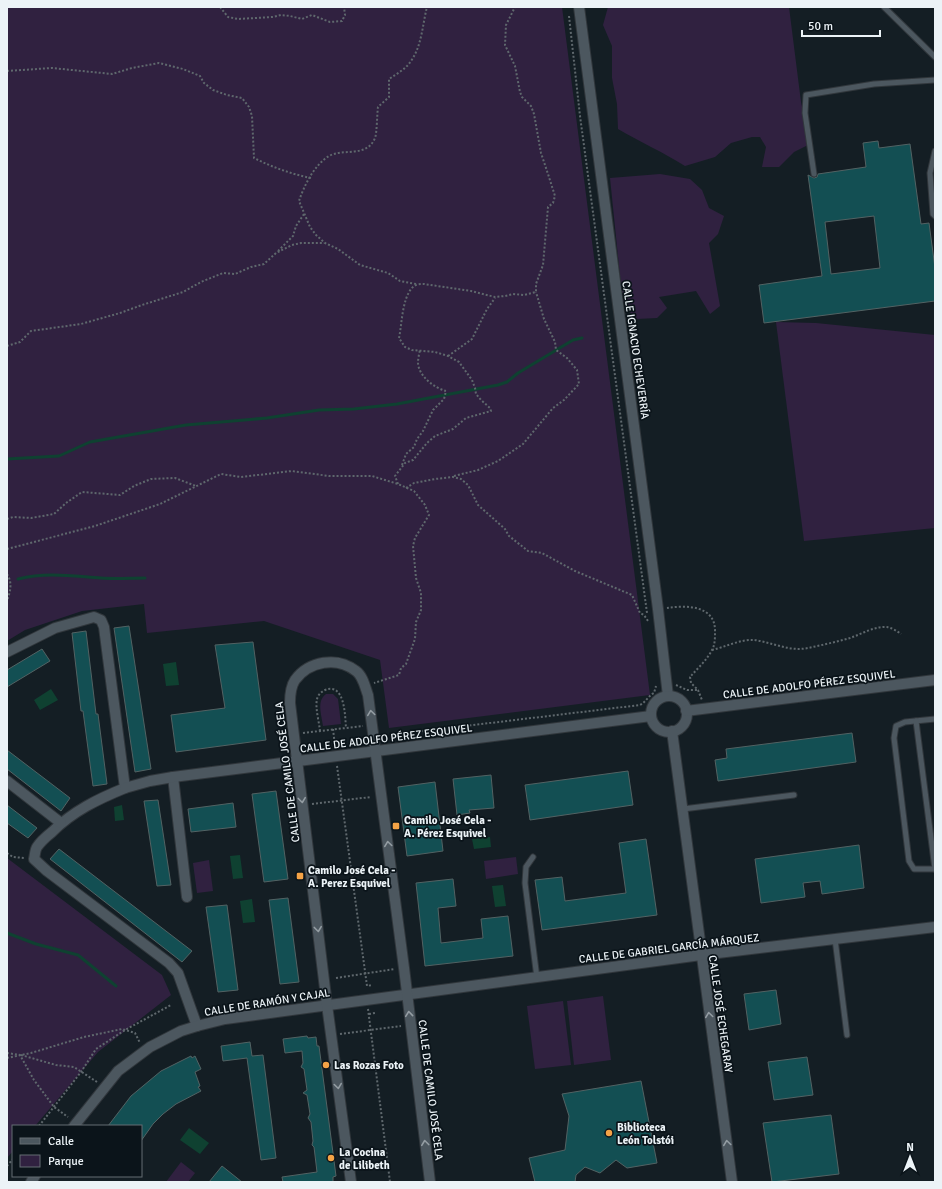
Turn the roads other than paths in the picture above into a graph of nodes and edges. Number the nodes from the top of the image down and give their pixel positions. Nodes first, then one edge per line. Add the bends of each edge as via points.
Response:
1 (579, 7) edge
2 (884, 7) edge
3 (935, 58) edge
4 (935, 80) edge
5 (935, 151) edge
6 (814, 174) dead end
7 (935, 216) edge
8 (7, 652) edge
9 (935, 680) edge
10 (668, 696) junction
11 (686, 711) junction
12 (651, 716) junction
13 (935, 719) edge
14 (916, 721) junction
15 (672, 731) junction
16 (376, 751) junction
17 (297, 761) junction
18 (173, 776) junction
19 (7, 781) edge
20 (125, 788) junction
21 (794, 795) dead end
22 (683, 809) junction
23 (61, 823) junction
24 (532, 857) dead end
25 (935, 869) edge
26 (187, 897) dead end
27 (935, 926) edge
28 (835, 939) junction
29 (701, 955) junction
30 (537, 978) junction
31 (407, 995) junction
32 (327, 1005) junction
33 (197, 1026) junction
34 (847, 1035) dead end
35 (75, 1124) edge
36 (351, 1182) edge
37 (430, 1182) edge
38 (732, 1182) edge

1 - 10 street, CALLE IGNACIO ECHEVERRÍA
2 - 3 lane
4 - 6 lane via 874,84 806,95 805,113
5 - 7 lane via 930,173
8 - 20 street via 55,628 94,617 100,620 104,627
9 - 11 street, CALLE DE ADOLFO PÉREZ ESQUIVEL
10 - 11 street via 679,699
10 - 12 street via 655,702
11 - 15 street via 684,724
12 - 15 street via 660,729
12 - 16 street, CALLE DE ADOLFO PÉREZ ESQUIVEL
13 - 14 lane
14 - 25 lane
14 - 25 lane via 896,726 894,738 909,861 914,869
15 - 22 street, CALLE JOSÉ ECHEGARAY
16 - 17 street, CALLE DE ADOLFO PÉREZ ESQUIVEL
16 -> 17 street, CALLE DE CAMILO JOSÉ CELA via 368,695 363,680 357,671 346,666 332,662 318,663 307,668 294,681 291,692
31 -> 16 street, CALLE DE CAMILO JOSÉ CELA
17 - 18 street, CALLE DE ADOLFO PÉREZ ESQUIVEL
17 -> 32 street, CALLE DE CAMILO JOSÉ CELA
18 - 20 street, CALLE DE ADOLFO PÉREZ ESQUIVEL
18 - 26 street
19 - 23 street
20 - 23 street, CALLE DE ADOLFO PÉREZ ESQUIVEL via 80,809
21 - 22 lane
22 - 29 street, CALLE JOSÉ ECHEGARAY
23 - 33 street, CALLE DE ADOLFO PÉREZ ESQUIVEL via 36,848 34,859 169,963 178,973
24 - 30 lane via 526,867 525,883
27 - 28 street, CALLE DE GABRIEL GARCÍA MÁRQUEZ
28 - 29 street, CALLE DE GABRIEL GARCÍA MÁRQUEZ
28 - 34 lane
29 - 30 street, CALLE DE GABRIEL GARCÍA MÁRQUEZ
38 -> 29 street, CALLE JOSÉ ECHEGARAY
30 - 31 street, CALLE DE GABRIEL GARCÍA MÁRQUEZ
31 - 32 street, CALLE DE RAMÓN Y CAJAL
37 -> 31 street, CALLE DE CAMILO JOSÉ CELA
32 - 33 street, CALLE DE RAMÓN Y CAJAL via 226,1019
32 -> 36 street, CALLE DE CAMILO JOSÉ CELA
33 - 35 street, CALLE DE RAMÓN Y CAJAL via 150,1047 118,1071

